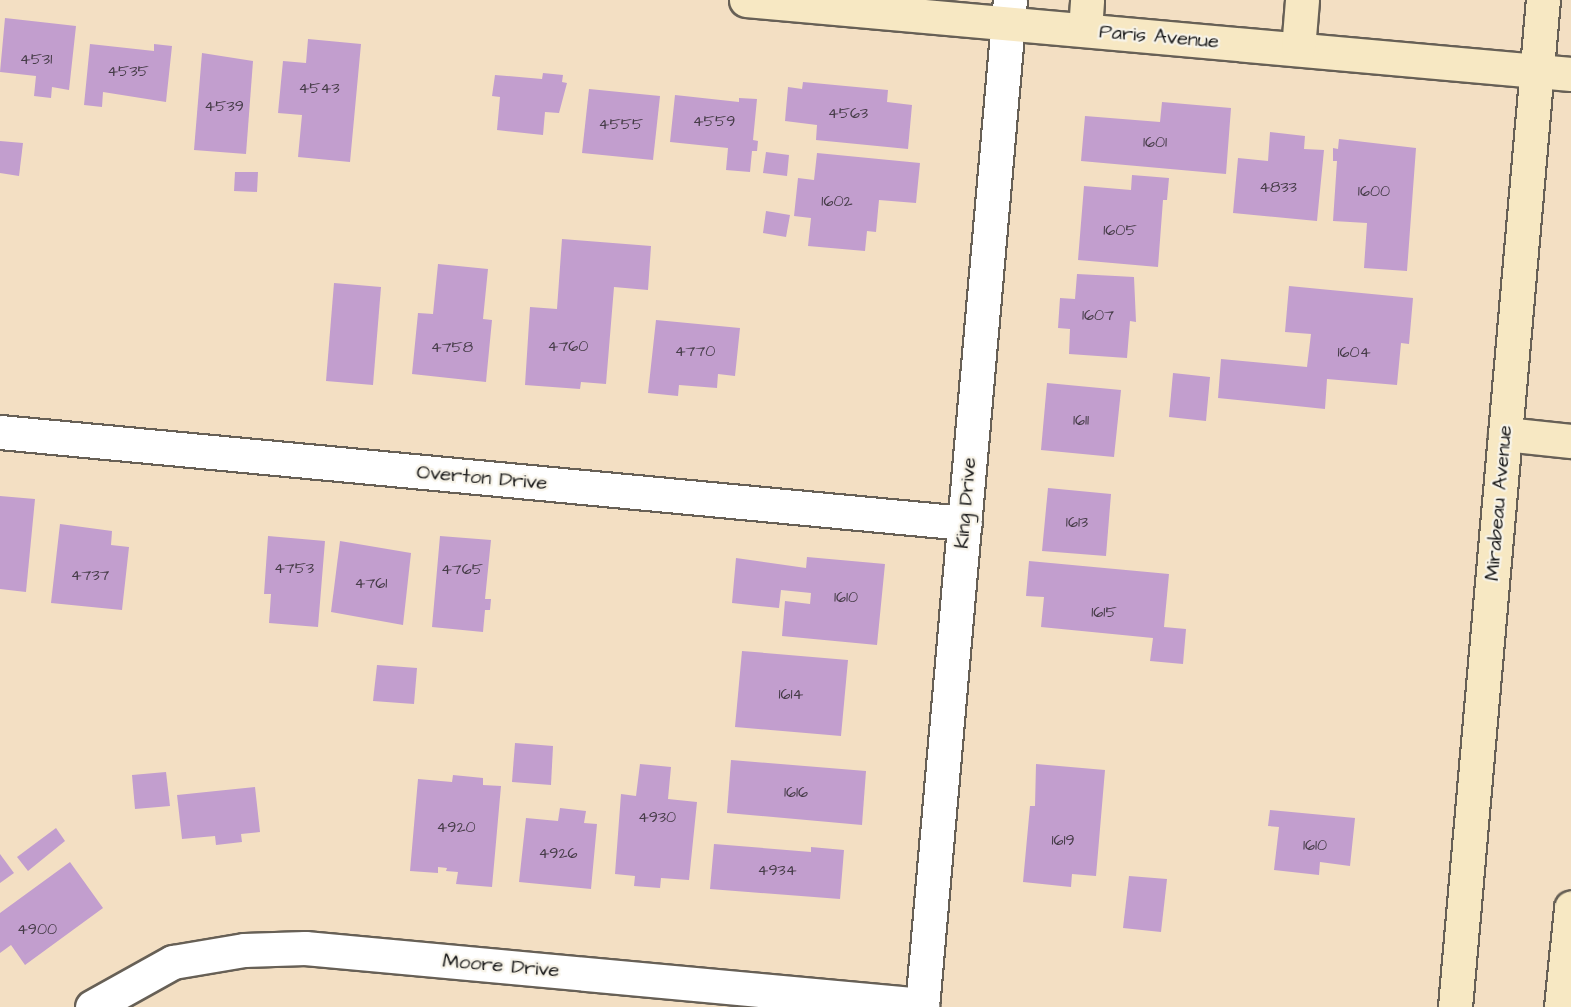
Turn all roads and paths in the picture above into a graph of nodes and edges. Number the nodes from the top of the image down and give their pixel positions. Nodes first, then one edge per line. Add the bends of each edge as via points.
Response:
1 (746, 0) edge
2 (1302, 0) edge
3 (1543, 0) edge
4 (1009, 12) edge
5 (1086, 15) edge
6 (1298, 49) junction
7 (1536, 71) junction
8 (1571, 74) edge
9 (0, 432) edge
10 (1505, 434) junction
11 (1571, 441) edge
12 (964, 523) junction
13 (1571, 908) edge
14 (922, 1006) edge
15 (92, 1007) edge
16 (1455, 1007) edge
17 (1561, 1007) edge

1 - 4 street, Paris Avenue
2 - 6 street
3 - 7 street, Mirabeau Avenue
4 - 5 street, Paris Avenue
4 - 12 street, King Drive
5 - 6 street, Paris Avenue
6 - 7 street, Paris Avenue
7 - 8 street, Paris Avenue
7 - 10 street, Mirabeau Avenue
9 - 12 street, Overton Drive
10 - 11 street
10 - 16 street, Mirabeau Avenue
12 - 14 street, King Drive
13 - 17 street
14 - 15 street, Moore Drive via 305,948 244,950 173,962

